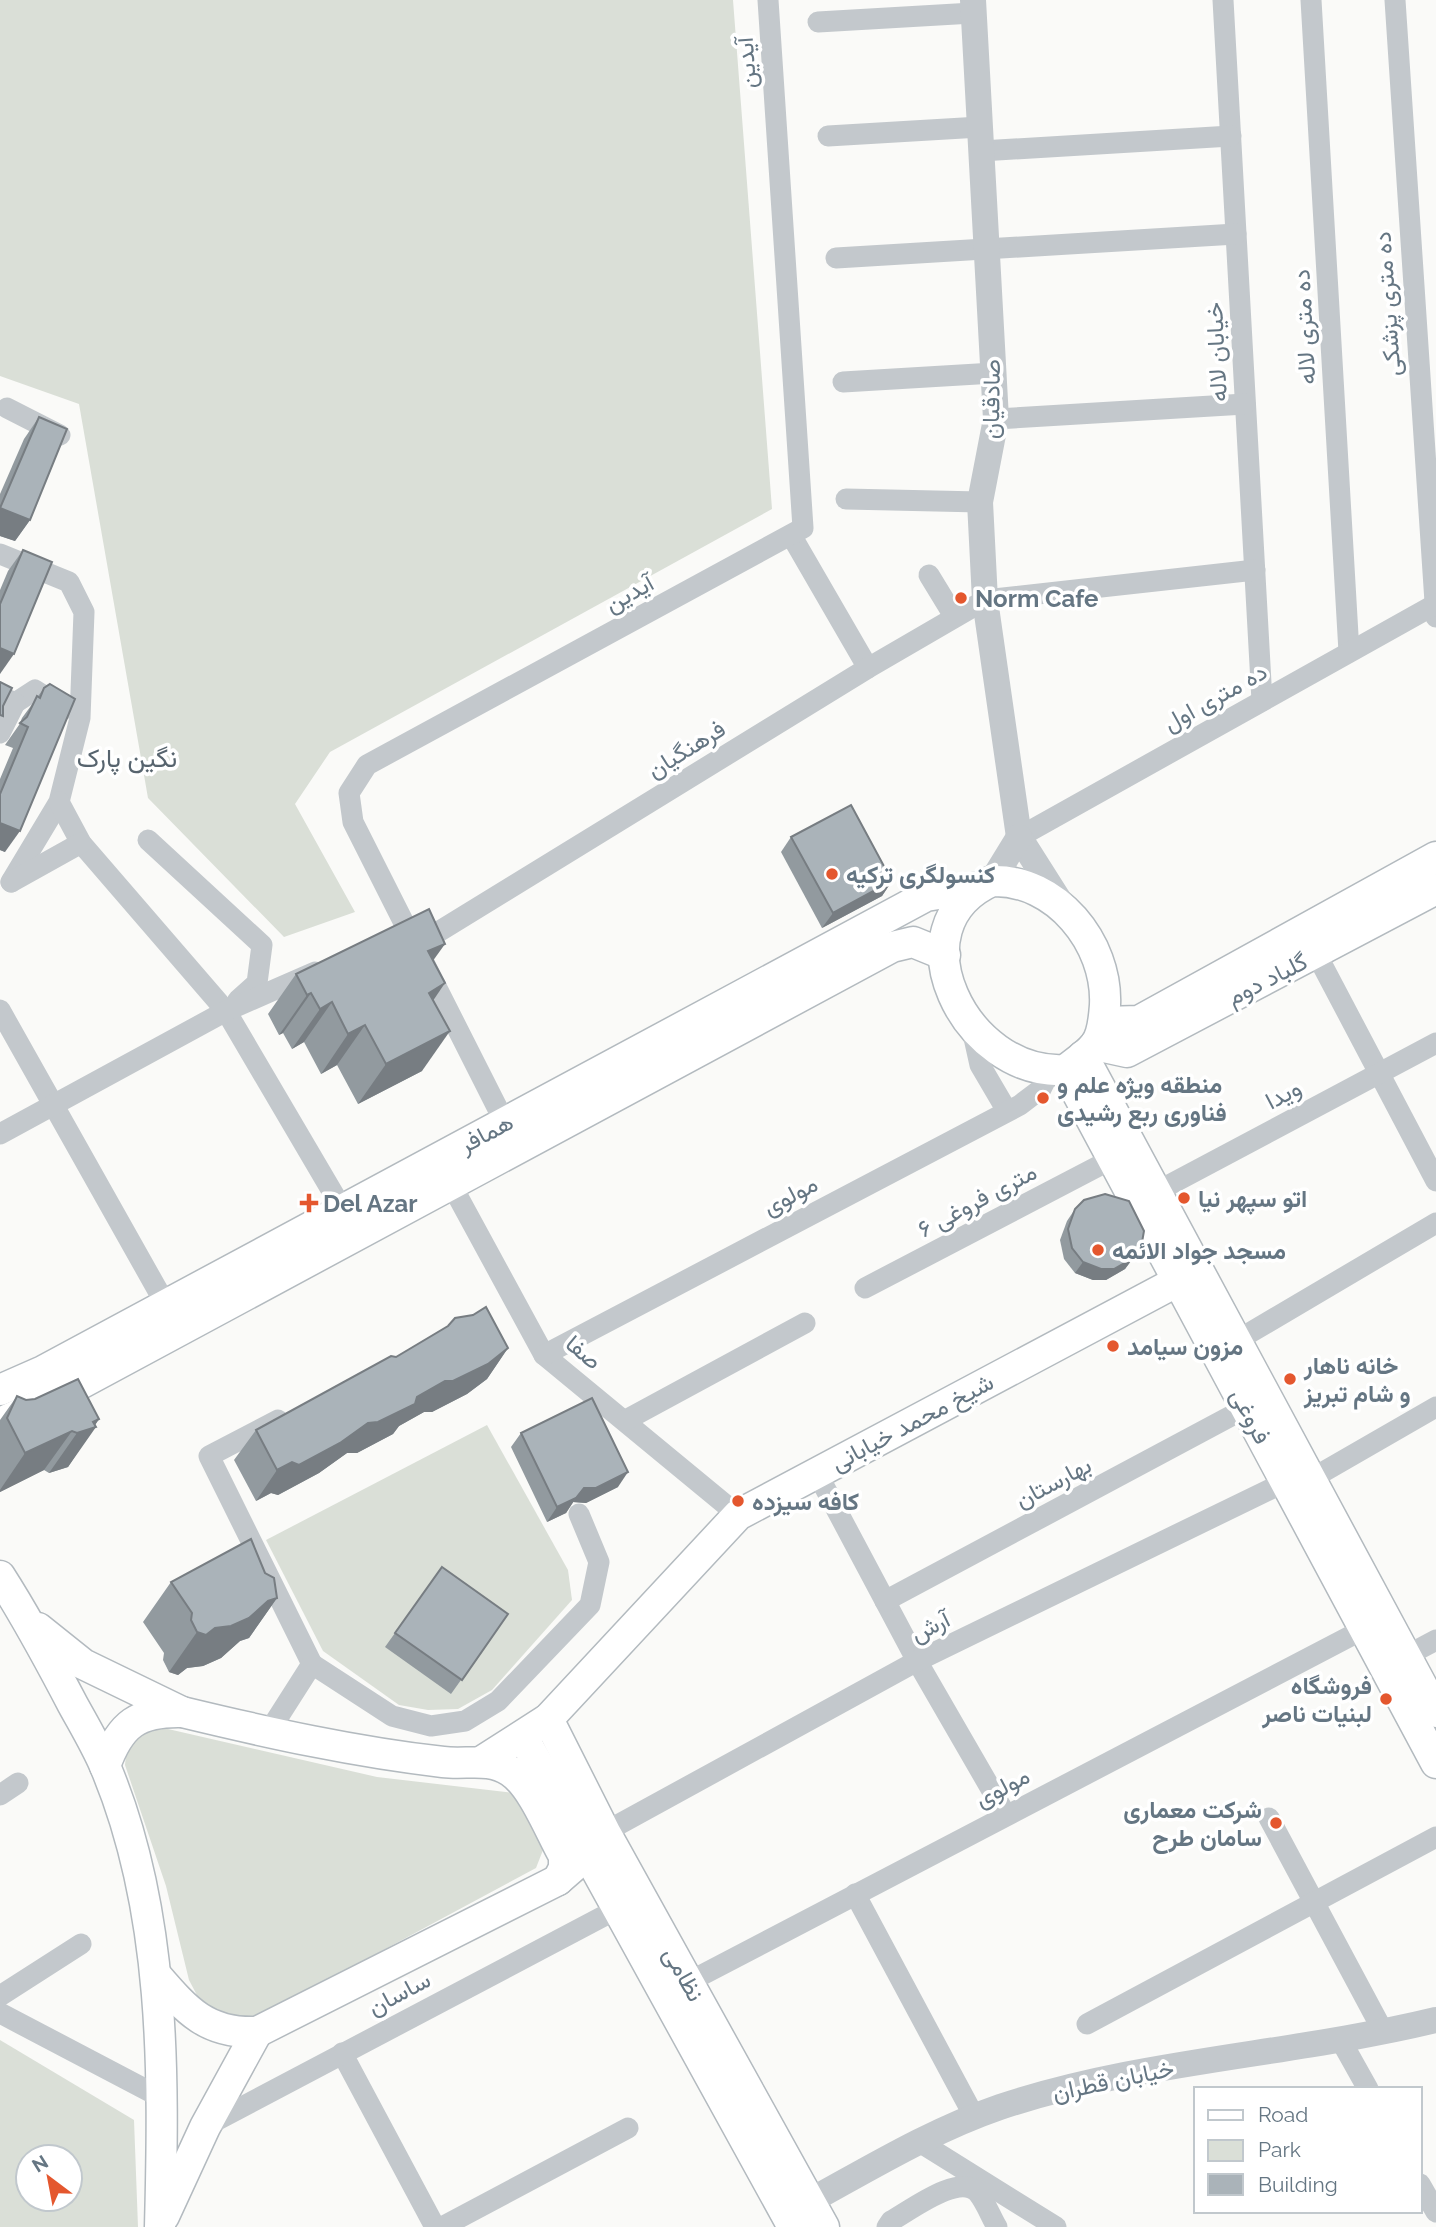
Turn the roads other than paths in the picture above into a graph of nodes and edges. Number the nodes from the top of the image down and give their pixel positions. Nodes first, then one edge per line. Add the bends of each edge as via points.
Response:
1 (768, 0) edge
2 (1223, 0) edge
3 (1311, 0) edge
4 (1395, 0) edge
5 (973, 7) edge
6 (818, 22) dead end
7 (828, 136) dead end
8 (1231, 136) junction
9 (981, 139) junction
10 (1236, 234) junction
11 (987, 249) junction
12 (836, 258) dead end
13 (994, 373) junction
14 (843, 382) dead end
15 (1245, 404) junction
16 (2, 415) edge
17 (996, 419) junction
18 (60, 435) edge
19 (846, 499) dead end
20 (980, 502) junction
21 (791, 535) junction
22 (0, 554) edge
23 (1255, 570) junction
24 (929, 575) dead end
25 (985, 600) junction
26 (1435, 609) edge
27 (954, 616) junction
28 (1349, 652) junction
29 (868, 668) junction
30 (8, 700) edge
31 (1262, 701) junction
32 (80, 718) junction
33 (0, 733) edge
34 (59, 802) junction
35 (1019, 837) junction
36 (148, 840) dead end
37 (81, 843) junction
38 (1434, 872) edge
39 (5, 885) edge
40 (983, 885) junction
41 (1064, 908) junction
42 (412, 938) junction
43 (1309, 941) junction
44 (384, 942) edge
45 (945, 955) junction
46 (336, 963) edge
47 (766, 999) junction
48 (0, 1010) edge
49 (226, 1011) junction
50 (972, 1029) junction
51 (1436, 1043) edge
52 (1080, 1053) junction
53 (1379, 1073) junction
54 (53, 1105) junction
55 (1007, 1111) junction
56 (505, 1123) junction
57 (0, 1134) edge
58 (1112, 1159) junction
59 (1436, 1181) edge
60 (451, 1184) junction
61 (1156, 1192) junction
62 (343, 1210) junction
63 (1436, 1223) edge
64 (1178, 1281) junction
65 (865, 1288) dead end
66 (173, 1317) junction
67 (805, 1323) dead end
68 (1236, 1341) junction
69 (544, 1355) junction
70 (0, 1390) edge
71 (1436, 1407) edge
72 (1246, 1408) junction
73 (292, 1413) edge
74 (626, 1420) junction
75 (0, 1423) edge
76 (817, 1472) junction
77 (1298, 1480) junction
78 (579, 1514) edge
79 (738, 1515) junction
80 (0, 1576) edge
81 (885, 1601) junction
82 (29, 1620) junction
83 (1364, 1629) junction
84 (1436, 1640) edge
85 (1406, 1656) junction
86 (917, 1661) junction
87 (313, 1664) junction
88 (182, 1712) junction
89 (1436, 1712) edge
90 (548, 1719) junction
91 (268, 1732) junction
92 (523, 1737) junction
93 (484, 1760) junction
94 (1436, 1762) edge
95 (105, 1766) junction
96 (1006, 1815) junction
97 (1269, 1818) dead end
98 (1436, 1838) edge
99 (596, 1844) junction
100 (558, 1880) junction
101 (855, 1894) junction
102 (1314, 1903) junction
103 (619, 1908) junction
104 (81, 1944) dead end
105 (156, 1975) junction
106 (677, 1988) junction
107 (0, 1996) edge
108 (0, 2013) edge
109 (1436, 2020) edge
110 (1087, 2024) dead end
111 (257, 2032) junction
112 (1384, 2033) junction
113 (1340, 2039) junction
114 (342, 2053) junction
115 (1366, 2087) edge
116 (160, 2097) junction
117 (975, 2118) junction
118 (205, 2127) junction
119 (628, 2128) dead end
120 (918, 2141) junction
121 (1422, 2188) edge
122 (1436, 2212) edge
123 (803, 2217) edge
124 (160, 2226) edge
125 (435, 2227) edge
126 (442, 2227) edge
127 (887, 2227) edge
128 (997, 2227) edge
129 (1056, 2227) edge

1 - 21 street, آیدین via 803,528
2 - 8 street, خیابان لاله
3 - 28 street, ده متری لاله
4 - 26 street, ده متری پزشکی
5 - 6 street
5 - 9 street, صادقیان
7 - 9 street
8 - 9 street
8 - 10 street, خیابان لاله
9 - 11 street, صادقیان
10 - 11 street
10 - 15 street, خیابان لاله
11 - 12 street
11 - 13 street, صادقیان
13 - 14 street
13 - 17 street, صادقیان
15 - 17 street
15 - 23 street, خیابان لاله
16 - 18 street
17 - 20 street, صادقیان
19 - 20 street
20 - 25 street, صادقیان
21 - 29 street
21 - 42 street, آیدین via 367,765 349,793 354,822
22 - 32 street via 69,582 84,612
23 - 25 street
23 - 31 street, خیابان لاله
24 - 27 street
25 - 27 street, فرهنگیان
25 - 35 street, صادقیان
26 - 28 street, ده متری اول
27 - 29 street, فرهنگیان
28 - 31 street, ده متری اول
29 - 42 street, فرهنگیان
30 - 32 street via 35,690
30 - 33 street
31 - 35 street, ده متری اول
32 - 34 street
34 - 37 street
34 - 39 street
35 - 40 street
35 - 41 street
36 - 49 street via 262,945 257,983
37 - 39 street
37 - 49 street
38 - 43 main road, گلباد دوم
40 - 41 main road via 1025,885
40 - 45 main road via 956,906 946,930
40 - 47 main road, همافر via 926,896
41 - 52 main road via 1097,957 1103,976
42 - 44 street, فرهنگیان
42 - 56 street, آیدین
43 - 52 main road, گلباد دوم via 1127,1052
43 - 53 street
45 - 47 main road, همافر via 913,942 892,947
45 - 50 main road via 953,995
46 - 49 street
47 - 56 main road, همافر
47 - 60 main road, همافر
48 - 54 street
49 - 54 street
49 - 62 street
50 - 52 main road via 1003,1056 1025,1067
50 - 55 street via 980,1065
51 - 53 street, ویدا
52 - 55 street, مولوی via 1033,1098
52 - 58 main road, فروغى
52 - 61 main road, فروغى
53 - 59 street
53 - 61 street, ویدا
54 - 57 street
54 - 66 street
55 - 69 street, مولوی
56 - 62 main road, همافر
58 - 64 main road, فروغى
58 - 65 street, ۶ متری فروغی
60 - 66 main road, همافر
60 - 69 street, صفا
61 - 68 main road, فروغى
62 - 66 main road, همافر
63 - 68 street
64 - 72 main road, فروغى
64 - 76 main road, شیخ محمد خیابانی
66 - 70 main road, همافر
66 - 75 main road, همافر
67 - 74 street
68 - 77 main road, فروغى
69 - 74 street, صفا
71 - 77 street, آرش
72 - 77 main road, فروغى
72 - 81 street, بهارستان
73 - 87 street via 209,1456
74 - 79 street, صفا
76 - 79 main road, شیخ محمد خیابانی
76 - 81 street
77 - 83 main road, فروغى
77 - 85 main road, فروغى
77 - 86 street, آرش
78 - 87 street via 599,1562 590,1605 498,1701 465,1721 431,1726 392,1716
79 - 90 main road, شیخ محمد خیابانی
80 - 82 main road
81 - 86 street
82 - 88 main road via 83,1664
82 - 95 main road
83 - 94 main road, فروغى
83 - 96 street, مولوی
84 - 85 street
85 - 89 main road, فروغى
86 - 96 street
86 - 99 street, آرش
87 - 91 street
88 - 91 main road
88 - 95 main road via 156,1712 132,1722 114,1741
90 - 92 main road, شیخ محمد خیابانی
90 - 99 main road, نظامی
91 - 93 main road via 362,1752 458,1764
92 - 93 main road, شیخ محمد خیابانی
92 - 99 main road, نظامی
93 - 100 main road via 510,1770 524,1784 564,1856
95 - 105 main road via 129,1834
96 - 101 street, مولوی
97 - 102 street
98 - 102 street
99 - 100 main road
99 - 103 main road, نظامی
99 - 106 main road, نظامی
100 - 111 main road
101 - 106 street, مولوی
101 - 117 street
102 - 110 street
102 - 112 street
103 - 106 main road, نظامی
103 - 114 street, ساسان
104 - 107 street
105 - 111 main road via 207,2025 237,2033
105 - 116 main road
106 - 123 main road, نظامی
108 - 116 street
109 - 112 street, خیابان قطران
111 - 118 main road
112 - 113 street, خیابان قطران
113 - 115 street
113 - 117 street, خیابان قطران via 1091,2081
114 - 118 street, ساسان
114 - 125 street
116 - 124 main road
117 - 120 street, خیابان قطران
118 - 124 main road
119 - 126 street
120 - 123 street, خیابان قطران
120 - 129 street
121 - 122 street
127 - 128 street via 952,2187 965,2185 978,2192

